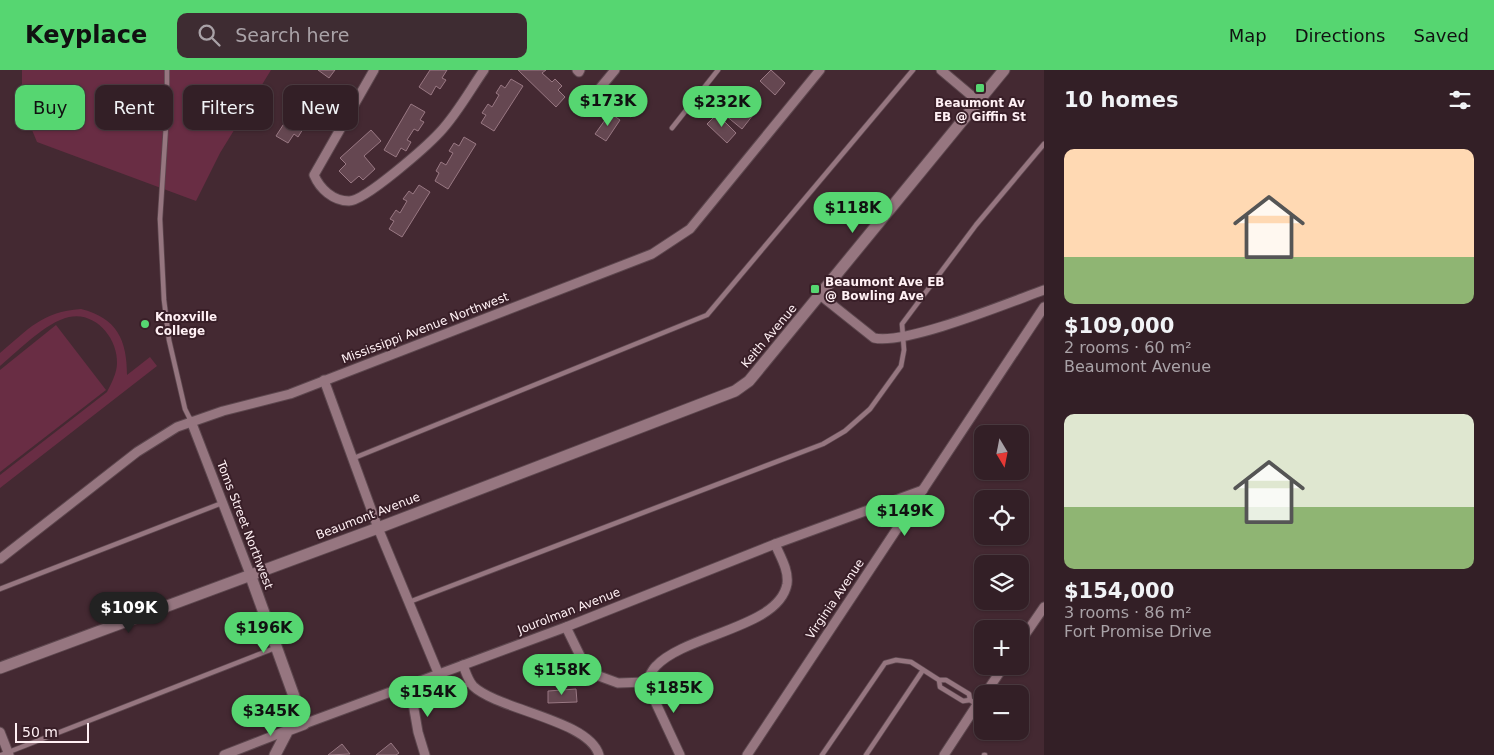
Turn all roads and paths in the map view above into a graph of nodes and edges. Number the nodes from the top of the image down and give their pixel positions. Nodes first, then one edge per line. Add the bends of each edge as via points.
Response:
1 (167, 70) edge
2 (374, 70) edge
3 (484, 70) edge
4 (615, 70) edge
5 (718, 70) edge
6 (820, 70) edge
7 (913, 70) edge
8 (941, 70) edge
9 (1004, 70) edge
10 (979, 102) junction
11 (581, 111) dead end
12 (672, 128) dead end
13 (1044, 144) edge
14 (1044, 290) edge
15 (820, 295) junction
16 (1044, 307) edge
17 (903, 338) junction
18 (324, 380) junction
19 (744, 385) joint
20 (191, 421) junction
21 (354, 458) junction
22 (923, 490) junction
23 (222, 504) junction
24 (378, 528) junction
25 (775, 544) junction
26 (0, 559) edge
27 (250, 574) junction
28 (0, 589) edge
29 (409, 602) junction
30 (1044, 607) edge
31 (566, 628) junction
32 (1029, 629) edge
33 (276, 648) junction
34 (463, 665) junction
35 (0, 668) edge
36 (923, 670) junction
37 (439, 675) junction
38 (939, 680) junction
39 (471, 682) junction
40 (646, 682) junction
41 (410, 686) junction
42 (974, 699) edge
43 (412, 701) junction
44 (974, 701) edge
45 (974, 704) edge
46 (304, 724) junction
47 (288, 730) junction
48 (0, 732) edge
49 (6, 754) edge
50 (224, 755) edge
51 (275, 755) edge
52 (425, 755) edge
53 (598, 755) edge
54 (680, 755) edge
55 (747, 755) edge
56 (822, 755) edge
57 (866, 755) edge
58 (944, 755) edge

1 - 20 lane via 160,219 164,300 169,340 185,410
2 - 3 street via 314,175 325,192 338,199 357,199 375,188 440,132
4 - 11 street
5 - 12 lane
6 - 18 street, Mississippi Avenue Northwest via 690,229 652,254
7 - 21 lane via 708,315
8 - 10 street
9 - 10 street, Keith Avenue
10 - 15 street, Keith Avenue
13 - 17 lane via 976,226 902,324
14 - 17 street
15 - 17 street via 874,338
15 - 19 street, Keith Avenue
16 - 22 street, Virginia Avenue
17 - 29 lane via 901,366 870,409 845,431 823,444
18 - 20 street, Mississippi Avenue Northwest via 258,404
18 - 21 street
19 - 24 street, Beaumont Avenue via 736,391
20 - 23 street, Toms Street Northwest
20 - 26 street, Mississippi Avenue Northwest via 137,452
21 - 24 street
22 - 25 street, Jourolman Avenue
22 - 55 street, Virginia Avenue
23 - 27 street, Toms Street Northwest
23 - 28 lane
24 - 27 street, Beaumont Avenue
24 - 29 street
25 - 31 street, Jourolman Avenue
25 - 40 street via 787,572 787,584 772,608 674,654 656,666
27 - 33 street, Toms Street Northwest
27 - 35 street, Beaumont Avenue
29 - 37 street
30 - 32 street
31 - 34 street, Jourolman Avenue
31 - 40 street via 588,672 618,683
33 - 46 street, Toms Street Northwest
33 - 49 lane
34 - 37 street, Jourolman Avenue
34 - 39 street
36 - 38 lane
36 - 56 lane via 910,662 896,660 885,663
36 - 57 lane
37 - 41 street, Jourolman Avenue
38 - 42 lane via 946,680
38 - 44 lane via 940,687 963,701
39 - 43 lane via 444,698 429,702
39 - 53 street via 490,697 540,715 581,735
40 - 54 street
41 - 43 street
41 - 46 street, Jourolman Avenue
43 - 52 street
45 - 58 street
46 - 47 street, Jourolman Avenue
47 - 50 street, Jourolman Avenue
47 - 51 street
48 - 49 street

